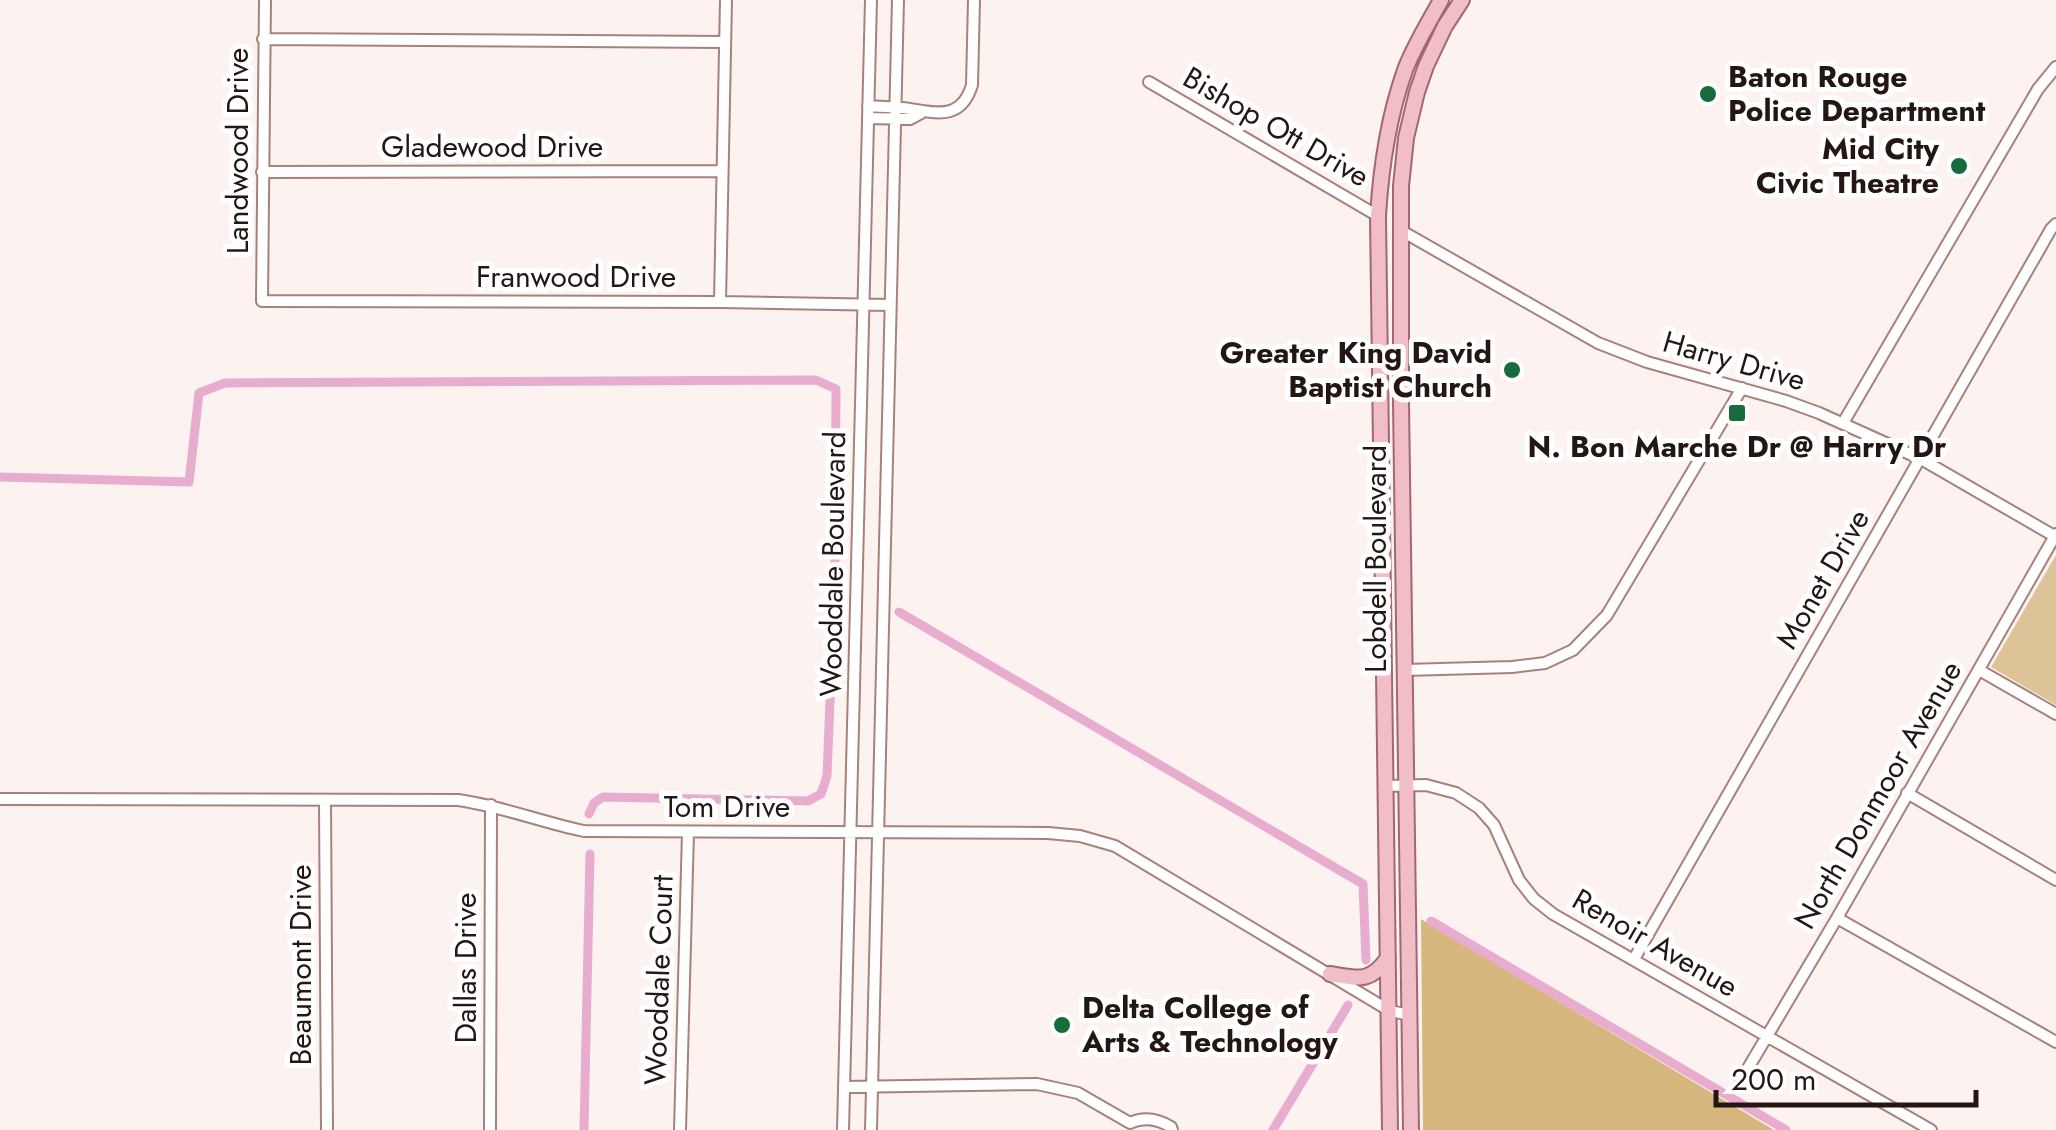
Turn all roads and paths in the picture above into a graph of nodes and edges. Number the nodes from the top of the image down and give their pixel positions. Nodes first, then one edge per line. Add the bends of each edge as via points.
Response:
1 (265, 0) edge
2 (726, 0) edge
3 (871, 0) edge
4 (898, 0) edge
5 (974, 0) edge
6 (1441, 0) edge
7 (1462, 0) edge
8 (263, 40) junction
9 (724, 42) junction
10 (2056, 67) edge
11 (1149, 82) dead end
12 (868, 112) junction
13 (895, 113) junction
14 (722, 171) junction
15 (262, 172) junction
16 (1378, 216) junction
17 (2056, 224) edge
18 (1400, 230) junction
19 (262, 302) joint
20 (720, 302) junction
21 (863, 305) junction
22 (890, 306) junction
23 (1742, 388) junction
24 (1842, 423) junction
25 (1402, 428) junction
26 (1382, 429) junction
27 (1920, 460) junction
28 (2056, 536) edge
29 (858, 556) junction
30 (884, 558) junction
31 (1404, 670) junction
32 (1978, 670) junction
33 (2056, 714) edge
34 (1405, 716) junction
35 (1385, 717) junction
36 (1406, 785) junction
37 (1386, 786) junction
38 (1907, 793) junction
39 (0, 799) edge
40 (325, 800) junction
41 (491, 805) junction
42 (688, 832) junction
43 (852, 833) junction
44 (877, 833) junction
45 (2056, 880) edge
46 (1837, 918) junction
47 (1388, 957) junction
48 (1634, 959) junction
49 (1330, 974) junction
50 (1390, 1012) junction
51 (1410, 1015) junction
52 (1767, 1036) junction
53 (2056, 1042) edge
54 (1741, 1080) dead end
55 (872, 1086) junction
56 (845, 1087) junction
57 (1131, 1126) edge
58 (327, 1130) edge
59 (490, 1130) edge
60 (680, 1130) edge
61 (844, 1130) edge
62 (871, 1130) edge
63 (1172, 1130) edge
64 (1390, 1130) edge
65 (1411, 1130) edge
66 (1931, 1130) edge

1 - 8 street, Landwood Drive
2 - 9 street
3 - 12 street, Wooddale Boulevard
4 - 13 street, Wooddale Boulevard
5 - 13 street via 969,94 955,109 910,118
6 - 16 main road, Lobdell Boulevard via 1407,66 1390,118
7 - 18 main road, Lobdell Boulevard via 1426,66 1412,109
8 - 9 street
8 - 15 street, Landwood Drive
9 - 14 street
10 - 24 street
11 - 16 street, Bishop Ott Drive
12 - 13 street
12 - 21 street, Wooddale Boulevard
13 - 22 street, Wooddale Boulevard
14 - 15 street, Gladewood Drive
14 - 20 street
15 - 19 street, Landwood Drive
16 - 18 main road
16 - 26 main road, Lobdell Boulevard
17 - 27 street, Monet Drive
18 - 23 street, Harry Drive via 1613,350
18 - 25 main road, Lobdell Boulevard
19 - 20 street, Franwood Drive
20 - 21 street, Franwood Drive
21 - 22 street, Franwood Drive
21 - 29 street, Wooddale Boulevard
22 - 30 street, Wooddale Boulevard
23 - 24 street, Harry Drive
23 - 31 street via 1606,615 1572,650 1545,663
24 - 27 street, Harry Drive
25 - 26 main road
25 - 31 main road, Lobdell Boulevard
26 - 35 main road, Lobdell Boulevard
27 - 28 street, Harry Drive
27 - 48 street, Monet Drive
28 - 32 street, North Donmoor Avenue
29 - 30 street
29 - 43 street, Wooddale Boulevard
30 - 44 street, Wooddale Boulevard
31 - 34 main road, Lobdell Boulevard
32 - 33 street
32 - 38 street, North Donmoor Avenue
34 - 35 street
34 - 36 main road, Lobdell Boulevard
35 - 37 main road, Lobdell Boulevard
36 - 37 street, Renoir Avenue
36 - 48 street, Renoir Avenue via 1456,792 1479,808 1534,900
36 - 51 main road, Lobdell Boulevard
37 - 47 main road, Lobdell Boulevard
38 - 45 street
38 - 46 street, North Donmoor Avenue
39 - 40 street, Tom Drive
40 - 41 street, Tom Drive
40 - 58 street, Beaumont Drive
41 - 42 street, Tom Drive via 584,831
41 - 59 street, Dallas Drive
42 - 43 street, Tom Drive
42 - 60 street, Wooddale Court
43 - 44 street, Tom Drive
43 - 56 street, Wooddale Boulevard
44 - 49 street, Tom Drive via 1048,833 1115,846
44 - 55 street, Wooddale Boulevard
46 - 52 street, North Donmoor Avenue
46 - 53 street
47 - 49 main road via 1367,977
47 - 50 main road, Lobdell Boulevard
48 - 52 street, Renoir Avenue
49 - 50 street, Tom Drive
50 - 51 street, Tom Drive
50 - 64 main road, Lobdell Boulevard
51 - 65 main road, Lobdell Boulevard
52 - 54 street, North Donmoor Avenue
52 - 66 street, Renoir Avenue
55 - 56 street
55 - 57 street via 1037,1084 1078,1093
55 - 62 street, Wooddale Boulevard
56 - 61 street, Wooddale Boulevard
57 - 63 street via 1141,1118

